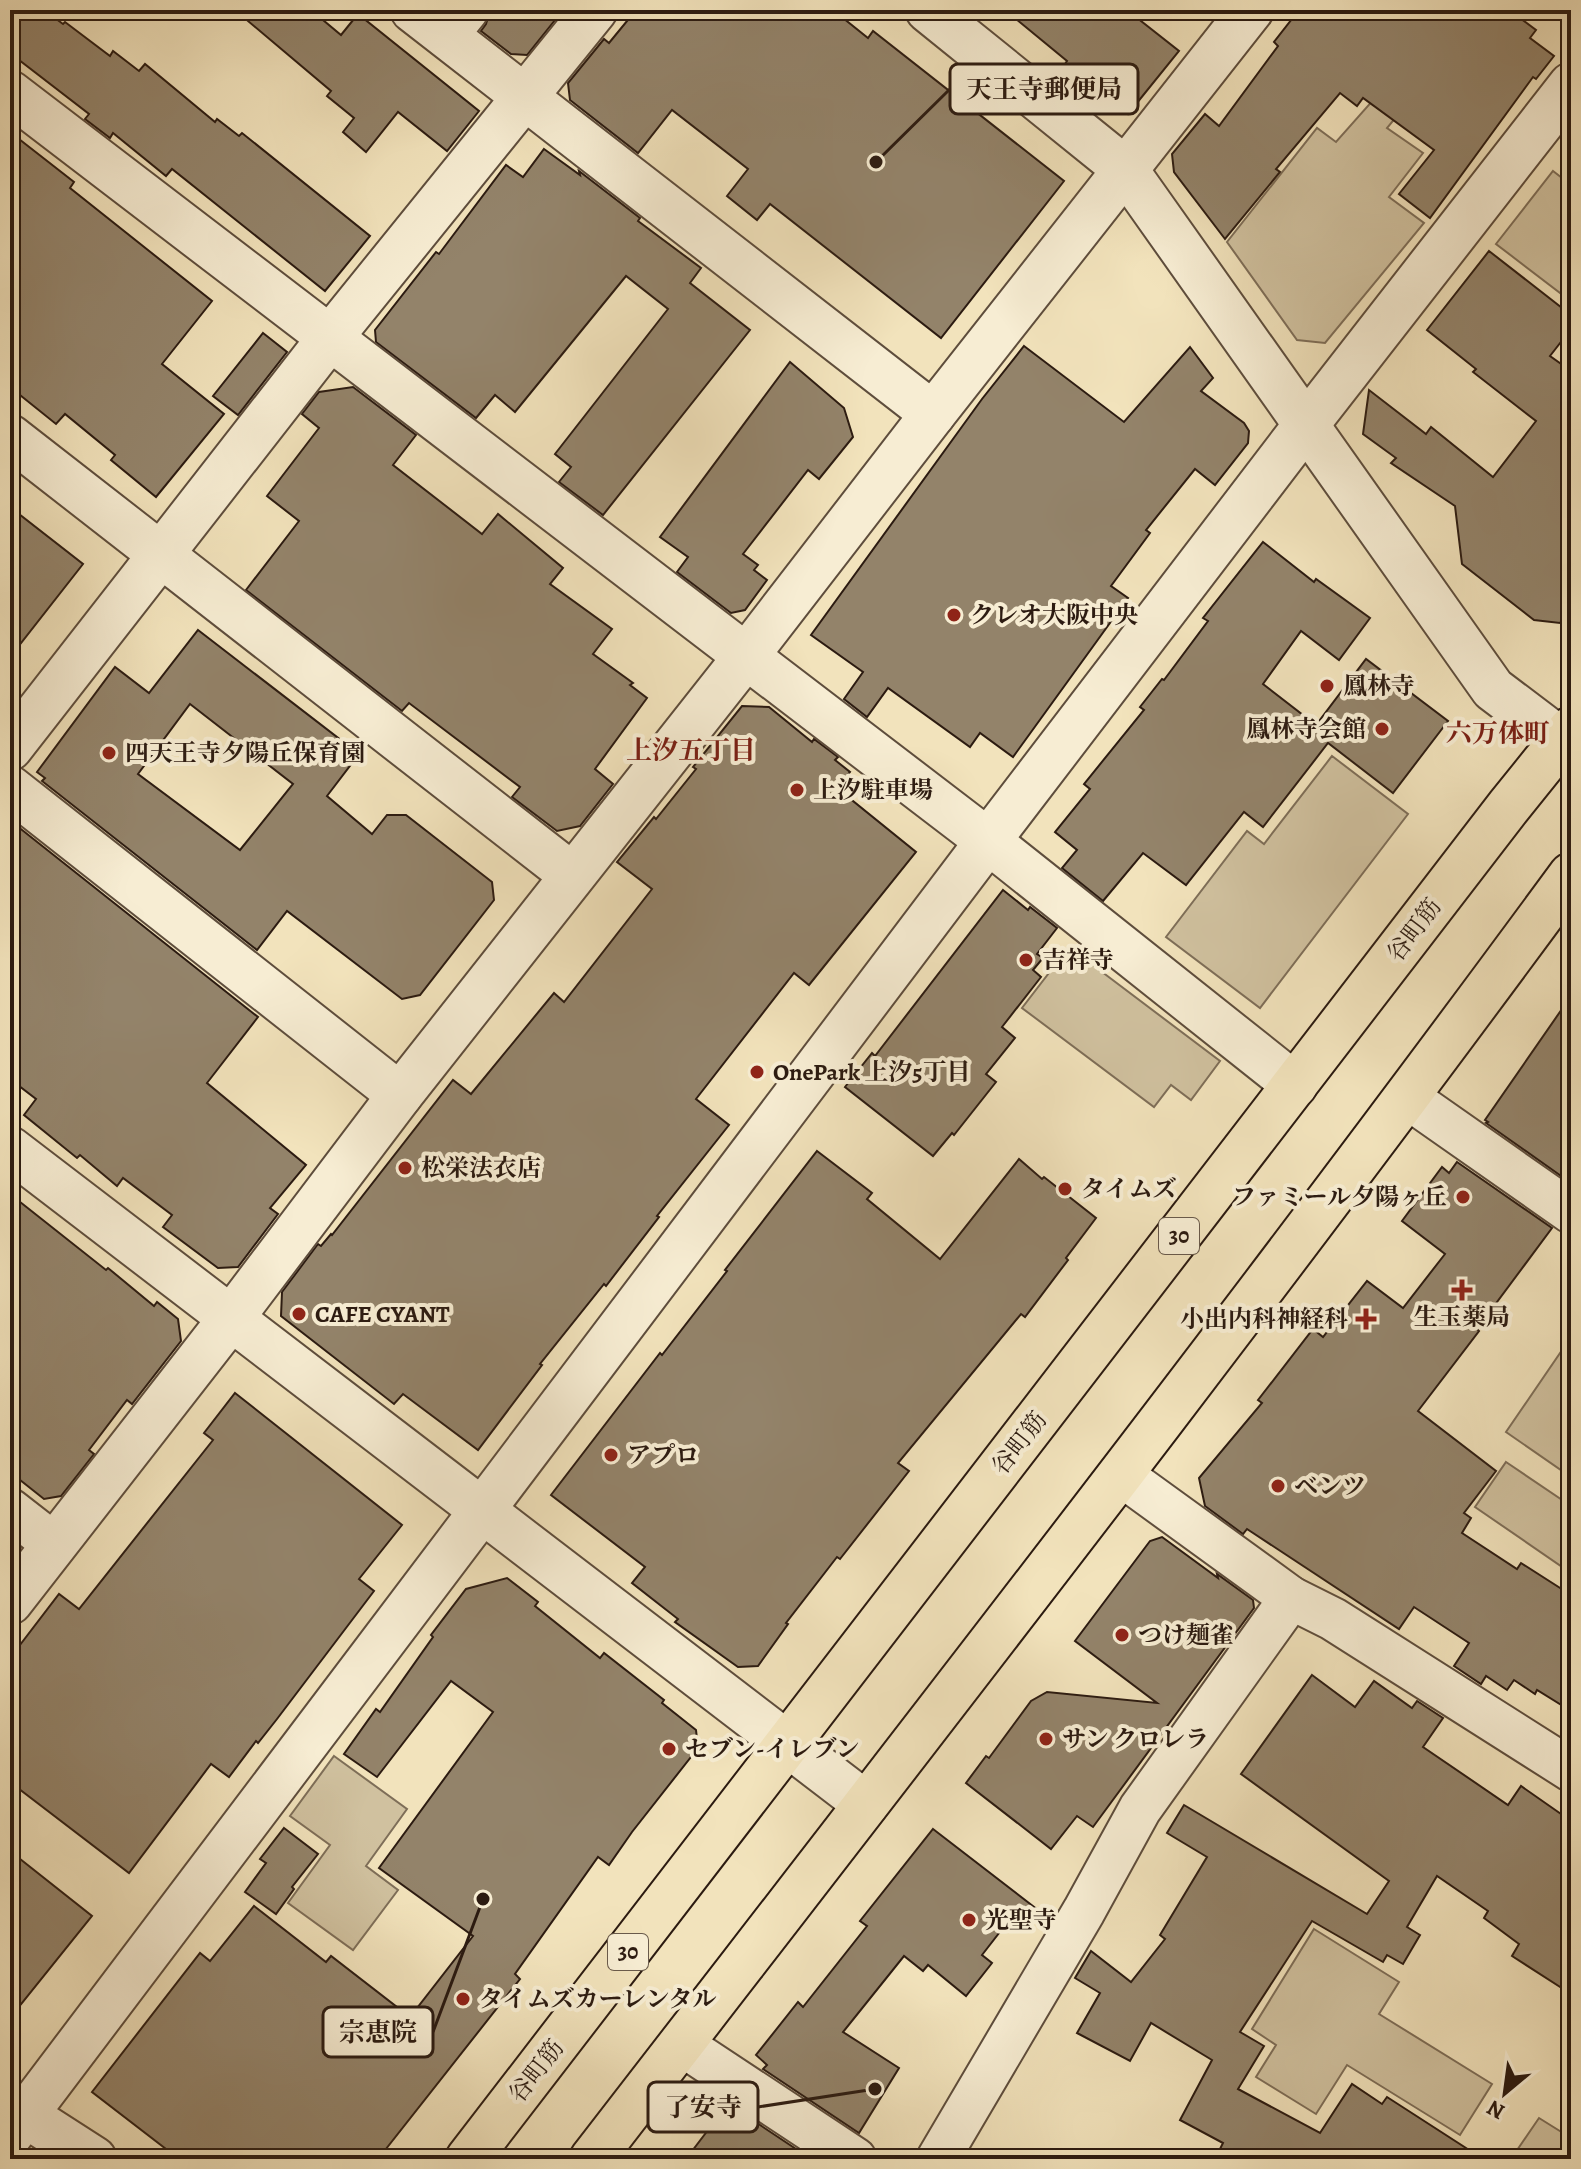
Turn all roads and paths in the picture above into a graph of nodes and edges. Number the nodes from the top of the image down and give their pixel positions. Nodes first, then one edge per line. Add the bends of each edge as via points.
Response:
1 (595, 10) edge
2 (928, 10) edge
3 (1251, 10) edge
4 (442, 19) edge
5 (1571, 85) edge
6 (10, 93) edge
7 (525, 98) junction
8 (1125, 169) junction
9 (329, 339) junction
10 (933, 414) junction
11 (1306, 425) junction
12 (10, 437) edge
13 (162, 554) junction
14 (747, 655) junction
15 (1568, 739) edge
16 (10, 748) edge
17 (10, 788) edge
18 (988, 841) junction
19 (572, 875) junction
20 (1571, 875) edge
21 (1295, 1085) junction
22 (400, 1095) junction
23 (1407, 1097) junction
24 (10, 1149) edge
25 (1571, 1212) edge
26 (232, 1317) junction
27 (1120, 1474) junction
28 (10, 1510) edge
29 (481, 1510) junction
30 (55, 1545) junction
31 (1291, 1598) junction
32 (10, 1602) edge
33 (788, 1744) junction
34 (1571, 1770) edge
35 (866, 1804) junction
36 (681, 2044) junction
37 (15, 2118) edge
38 (94, 2159) edge
39 (468, 2159) edge
40 (592, 2159) edge
41 (855, 2159) edge
42 (938, 2159) edge

1 - 7 street
2 - 8 street
3 - 8 street
4 - 7 street
5 - 11 street
6 - 9 street
7 - 9 street
7 - 10 street
8 - 10 street
8 - 11 street
9 - 13 street
9 - 14 street
10 - 14 street
11 - 15 street via 1493,689
11 - 18 street
12 - 13 street
13 - 16 street
13 - 19 street
14 - 18 street
14 - 19 street
15 - 21 main road, 谷町筋 / 30 via 1499,819
17 - 22 street
18 - 21 street
18 - 29 street
19 - 22 street
20 - 23 main road
21 - 33 main road, 谷町筋 / 30
22 - 26 street
23 - 25 street
23 - 27 main road
24 - 26 street
26 - 29 street
26 - 30 street
27 - 31 street
27 - 35 main road
28 - 30 street
29 - 33 street
29 - 37 street
30 - 32 street
31 - 34 street via 1333,1619
31 - 42 street via 1140,1809
33 - 35 street
33 - 39 main road, 谷町筋 / 30
35 - 36 main road
36 - 40 main road
36 - 41 street
37 - 38 street

